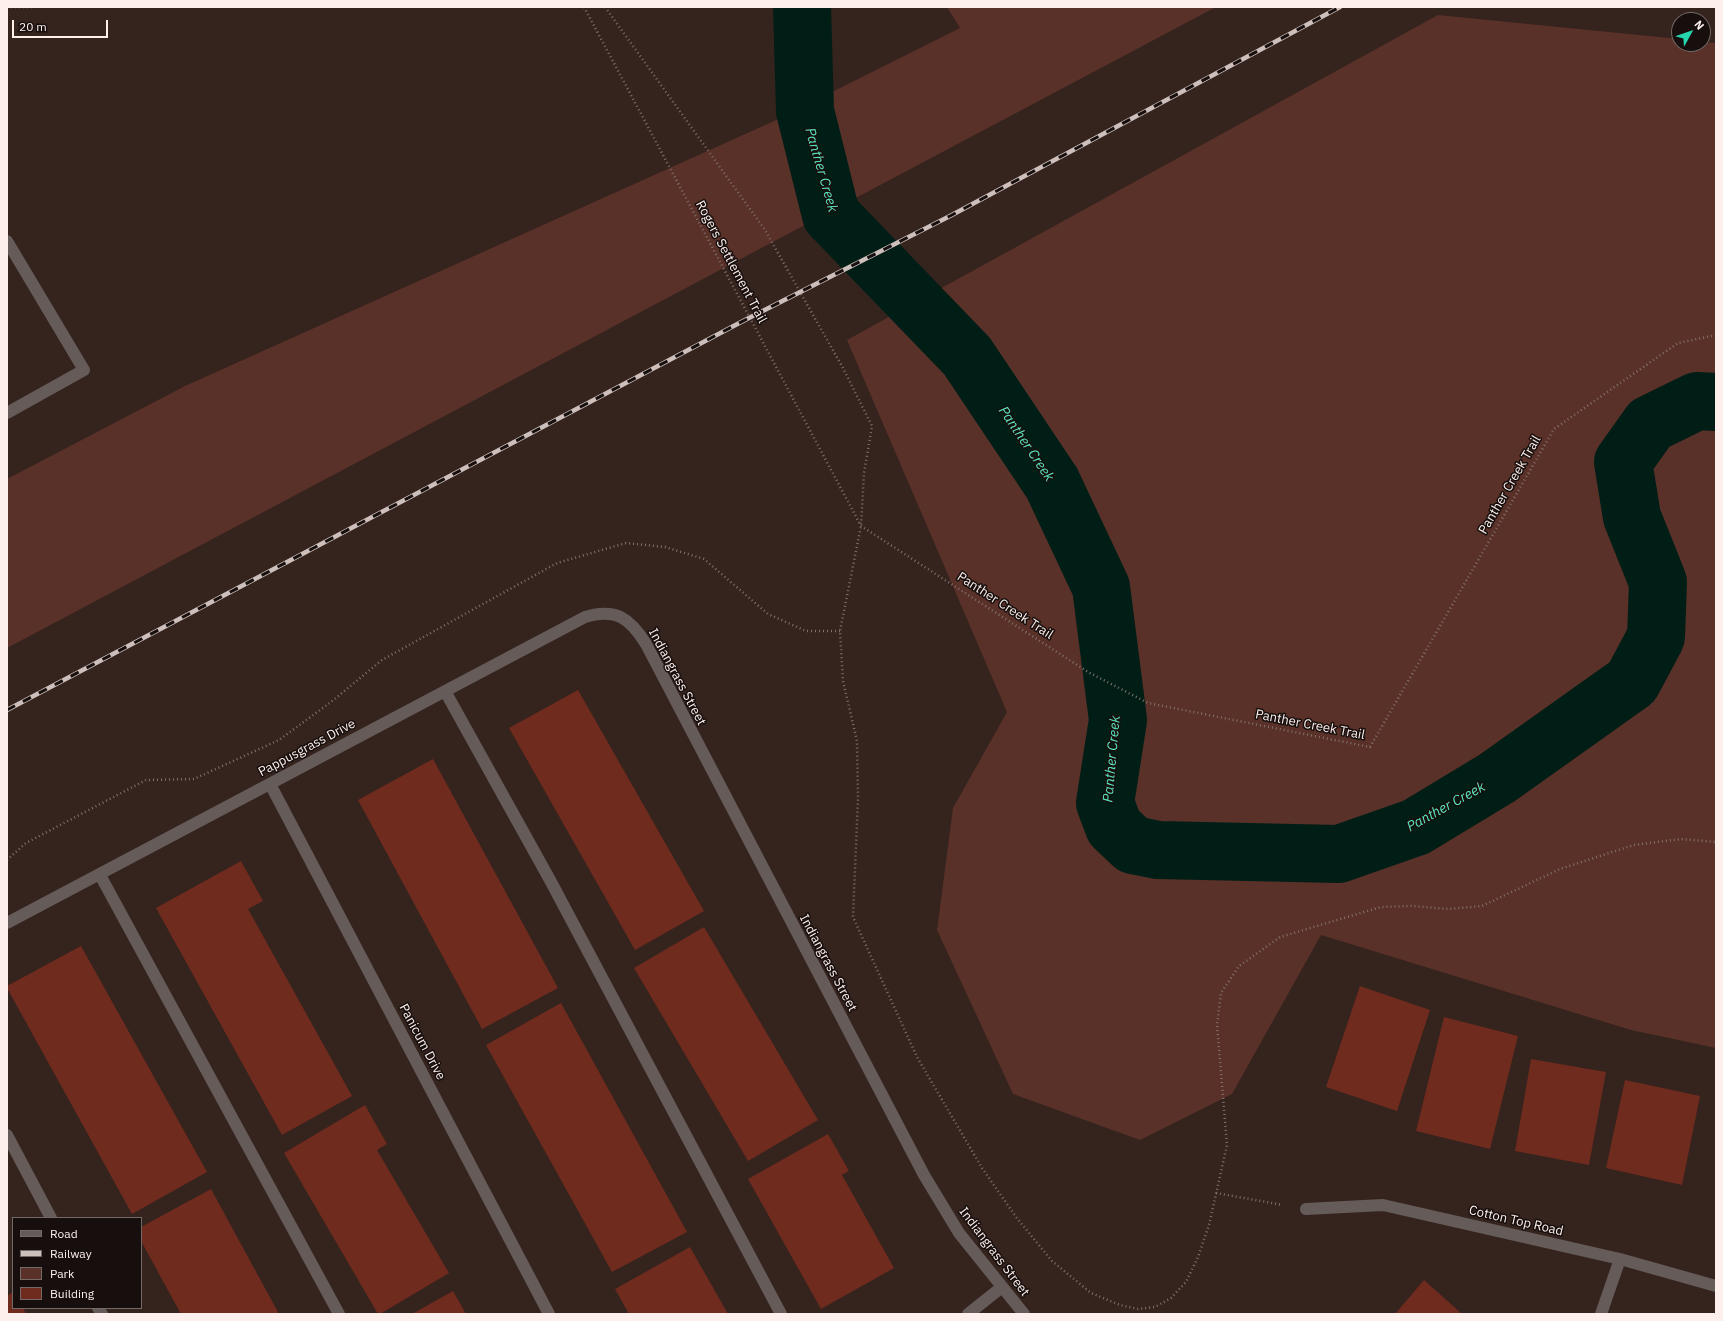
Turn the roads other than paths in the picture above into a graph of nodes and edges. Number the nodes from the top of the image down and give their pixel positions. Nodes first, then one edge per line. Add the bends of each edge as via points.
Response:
1 (7, 241) edge
2 (7, 413) edge
3 (623, 617) joint
4 (445, 691) junction
5 (270, 784) junction
6 (100, 875) junction
7 (7, 923) edge
8 (7, 1135) edge
9 (1306, 1209) road end
10 (50, 1217) edge
11 (1620, 1259) junction
12 (1716, 1286) edge
13 (1002, 1287) junction
14 (339, 1314) edge
15 (549, 1314) edge
16 (781, 1314) edge
17 (968, 1314) edge
18 (1024, 1314) edge
19 (1602, 1314) edge

1 - 2 street via 84,370
3 - 4 street, Pappusgrass Drive via 604,613 585,617
3 - 13 street, Indiangrass Street via 646,644 924,1175 959,1233
4 - 5 street, Pappusgrass Drive
4 - 16 street via 550,880
5 - 6 street, Pappusgrass Drive
5 - 15 street, Panicum Drive
6 - 7 street, Pappusgrass Drive
6 - 14 street
8 - 10 street
9 - 11 street, Cotton Top Road via 1383,1205
11 - 12 street, Cotton Top Road
11 - 19 street
13 - 17 street
13 - 18 street, Indiangrass Street

